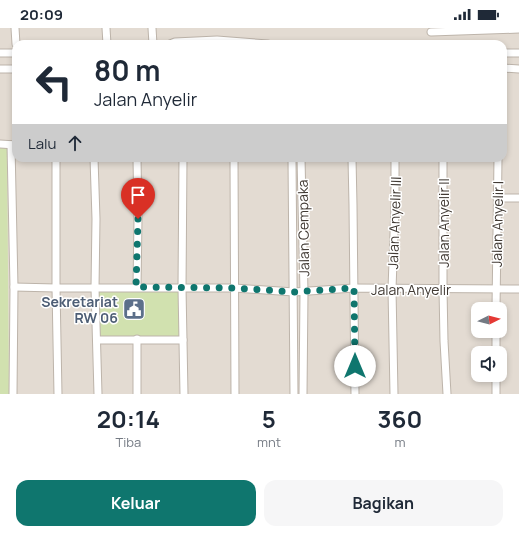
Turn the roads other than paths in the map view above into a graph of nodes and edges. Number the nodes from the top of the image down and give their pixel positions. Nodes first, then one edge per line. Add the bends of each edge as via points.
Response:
1 (15, 28) edge
2 (106, 28) edge
3 (152, 28) edge
4 (519, 28) edge
5 (431, 32) dead end
6 (16, 40) edge
7 (107, 40) edge
8 (153, 40) edge
9 (0, 53) edge
10 (12, 53) edge
11 (507, 53) edge
12 (519, 53) edge
13 (507, 68) edge
14 (0, 69) edge
15 (12, 69) edge
16 (519, 69) edge
17 (0, 144) edge
18 (12, 145) edge
19 (14, 162) edge
20 (56, 162) edge
21 (94, 162) edge
22 (137, 162) edge
23 (184, 162) edge
24 (234, 162) edge
25 (292, 162) edge
26 (301, 162) edge
27 (352, 162) edge
28 (395, 162) edge
29 (443, 162) edge
30 (498, 162) edge
31 (497, 198) junction
32 (519, 198) edge
33 (14, 287) junction
34 (136, 287) junction
35 (56, 288) junction
36 (95, 288) junction
37 (182, 288) junction
38 (234, 288) junction
39 (354, 288) junction
40 (519, 288) edge
41 (392, 289) junction
42 (443, 289) junction
43 (496, 289) junction
44 (294, 292) junction
45 (304, 292) junction
46 (496, 302) edge
47 (137, 339) junction
48 (97, 340) junction
49 (182, 340) junction
50 (496, 382) edge
51 (13, 394) edge
52 (58, 394) edge
53 (98, 394) edge
54 (137, 394) edge
55 (184, 394) edge
56 (235, 394) edge
57 (294, 394) edge
58 (303, 394) edge
59 (355, 394) edge
60 (394, 394) edge
61 (447, 394) edge
62 (496, 394) edge

1 - 6 street
2 - 7 street
3 - 8 street
4 - 5 street
9 - 10 street
11 - 12 street
13 - 16 street
14 - 15 street
17 - 18 street
19 - 33 street
20 - 35 street
21 - 36 street
22 - 34 street
23 - 37 street
24 - 38 street
25 - 44 street, Jalan Cempaka
26 - 45 street, Jalan Cempaka
27 - 39 street
28 - 41 street, Jalan Anyelir III
29 - 42 street, Jalan Anyelir II
30 - 31 street, Jalan Anyelir I
31 - 32 street
31 - 43 street, Jalan Anyelir I
33 - 35 street, Jalan Anyelir
33 - 51 street
34 - 36 street, Jalan Anyelir
34 - 37 street, Jalan Anyelir
35 - 36 street, Jalan Anyelir
35 - 52 street
36 - 48 street
37 - 38 street, Jalan Anyelir
37 - 49 street
38 - 44 street, Jalan Anyelir
38 - 56 street
39 - 41 street, Jalan Anyelir
39 - 45 street, Jalan Anyelir
39 - 59 street
40 - 43 street, Jalan Anyelir
41 - 42 street, Jalan Anyelir
41 - 60 street, Jalan Anyelir III
42 - 43 street, Jalan Anyelir
42 - 61 street, Jalan Anyelir II
43 - 46 street, Jalan Anyelir I
44 - 45 street, Jalan Anyelir
44 - 57 street, Jalan Cempaka
45 - 58 street, Jalan Cempaka
47 - 48 street
47 - 49 street
47 - 54 street
48 - 53 street
49 - 55 street
50 - 62 street

